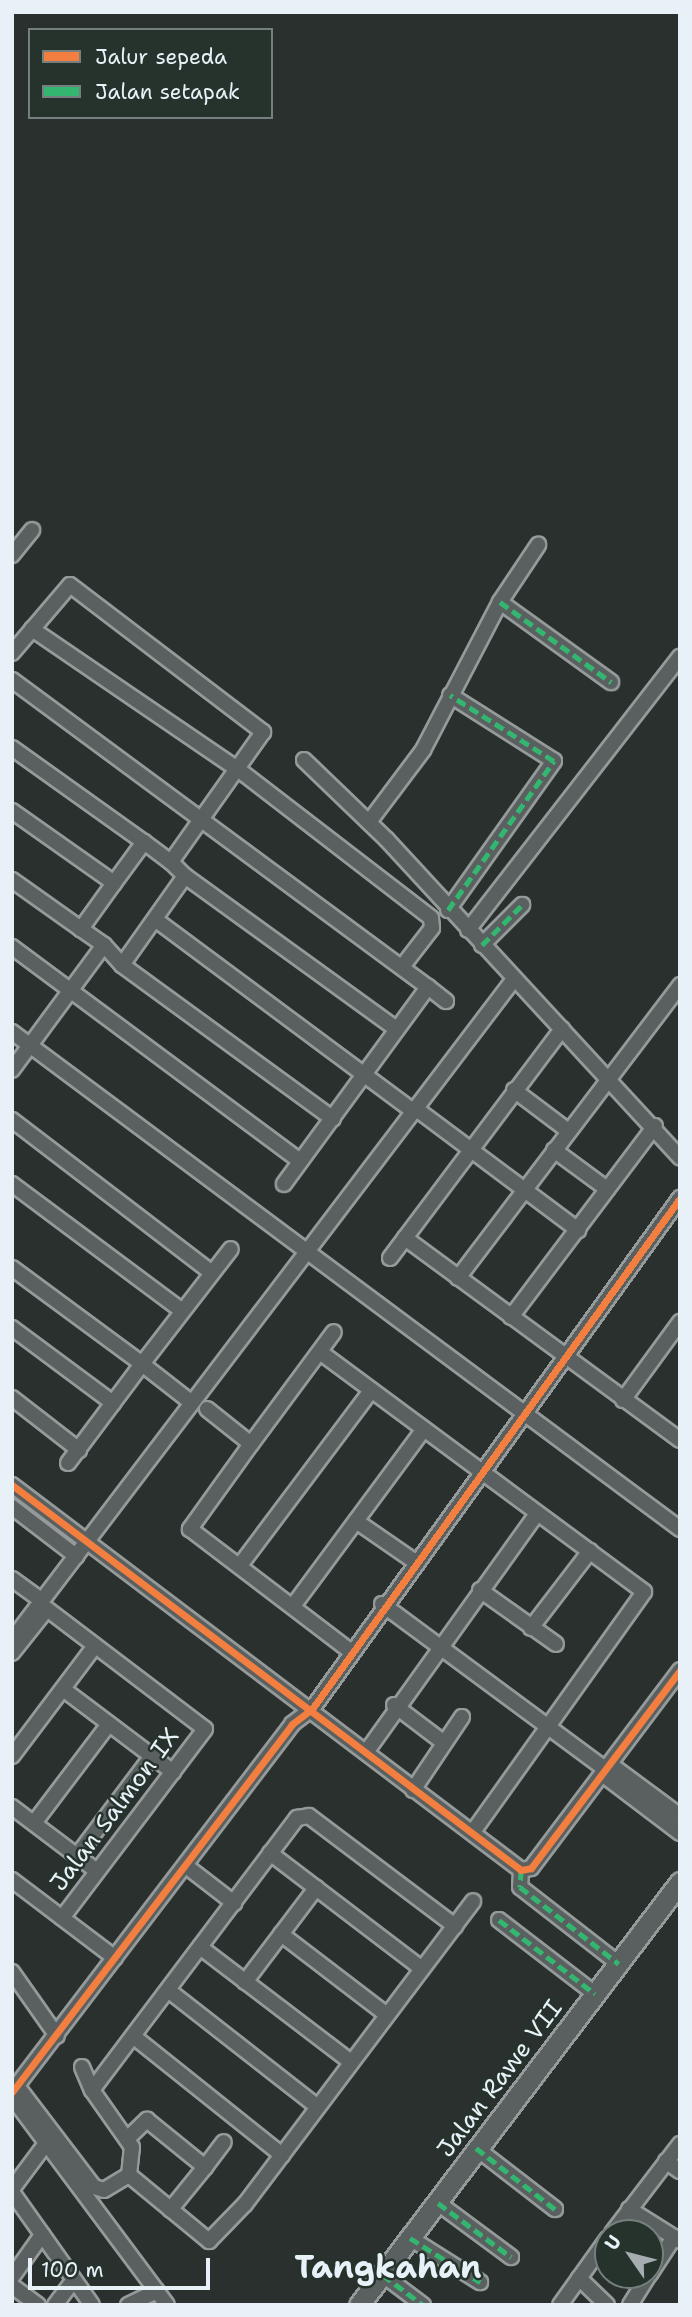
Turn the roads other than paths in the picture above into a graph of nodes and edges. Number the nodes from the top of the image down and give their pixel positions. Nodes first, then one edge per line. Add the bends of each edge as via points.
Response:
1 (32, 530) dead end
2 (538, 545) dead end
3 (12, 555) edge
4 (500, 602) junction
5 (32, 629) junction
6 (12, 653) edge
7 (680, 657) edge
8 (12, 680) edge
9 (611, 682) dead end
10 (450, 695) junction
11 (12, 748) edge
12 (304, 760) dead end
13 (239, 770) junction
14 (12, 811) edge
15 (201, 817) junction
16 (369, 822) junction
17 (144, 842) junction
18 (171, 862) junction
19 (185, 876) junction
20 (12, 880) edge
21 (114, 883) junction
22 (522, 905) dead end
23 (448, 910) junction
24 (156, 920) junction
25 (81, 929) junction
26 (468, 930) junction
27 (482, 945) junction
28 (104, 946) junction
29 (12, 947) edge
30 (122, 965) junction
31 (402, 967) junction
32 (514, 979) junction
33 (680, 985) edge
34 (428, 987) junction
35 (71, 990) junction
36 (446, 1001) dead end
37 (396, 1029) junction
38 (562, 1029) junction
39 (12, 1032) edge
40 (30, 1046) junction
41 (12, 1070) edge
42 (365, 1075) junction
43 (609, 1077) junction
44 (514, 1090) junction
45 (414, 1109) junction
46 (332, 1119) junction
47 (12, 1120) edge
48 (655, 1126) junction
49 (567, 1130) junction
50 (554, 1150) junction
51 (471, 1151) junction
52 (680, 1158) edge
53 (300, 1161) junction
54 (12, 1184) edge
55 (284, 1184) dead end
56 (607, 1189) junction
57 (524, 1190) junction
58 (680, 1198) edge
59 (578, 1230) junction
60 (405, 1238) junction
61 (231, 1250) dead end
62 (305, 1251) junction
63 (390, 1258) dead end
64 (12, 1268) edge
65 (211, 1272) junction
66 (458, 1278) junction
67 (180, 1310) junction
68 (511, 1317) junction
69 (680, 1322) edge
70 (12, 1328) edge
71 (334, 1332) dead end
72 (320, 1352) junction
73 (564, 1357) junction
74 (142, 1364) junction
75 (370, 1392) junction
76 (12, 1398) edge
77 (623, 1400) junction
78 (113, 1403) junction
79 (192, 1403) junction
80 (207, 1409) dead end
81 (523, 1413) junction
82 (425, 1429) junction
83 (680, 1440) edge
84 (251, 1444) junction
85 (79, 1450) junction
86 (68, 1463) dead end
87 (481, 1470) junction
88 (12, 1485) edge
89 (12, 1507) edge
90 (536, 1515) junction
91 (356, 1521) junction
92 (680, 1529) edge
93 (90, 1544) junction
94 (590, 1551) junction
95 (76, 1556) junction
96 (414, 1561) junction
97 (241, 1564) junction
98 (12, 1579) edge
99 (480, 1590) junction
100 (382, 1604) junction
101 (45, 1605) junction
102 (293, 1606) junction
103 (531, 1628) junction
104 (12, 1640) edge
105 (556, 1644) dead end
106 (95, 1646) junction
107 (438, 1646) junction
108 (349, 1650) junction
109 (12, 1653) edge
110 (680, 1670) edge
111 (63, 1689) junction
112 (394, 1705) junction
113 (312, 1709) junction
114 (462, 1717) dead end
115 (109, 1724) junction
116 (545, 1726) junction
117 (443, 1742) junction
118 (367, 1751) junction
119 (12, 1756) edge
120 (152, 1756) junction
121 (606, 1769) junction
122 (173, 1772) junction
123 (413, 1790) junction
124 (12, 1807) edge
125 (680, 1816) edge
126 (34, 1823) junction
127 (473, 1832) junction
128 (680, 1833) edge
129 (270, 1853) junction
130 (76, 1856) junction
131 (186, 1866) junction
132 (520, 1870) junction
133 (97, 1871) junction
134 (12, 1880) edge
135 (680, 1882) edge
136 (316, 1888) junction
137 (473, 1901) dead end
138 (234, 1903) junction
139 (62, 1918) junction
140 (499, 1920) dead end
141 (455, 1926) junction
142 (281, 1934) junction
143 (200, 1947) junction
144 (115, 1958) junction
145 (618, 1964) junction
146 (422, 1969) junction
147 (12, 1972) edge
148 (245, 1982) junction
149 (168, 1990) junction
150 (595, 1994) junction
151 (387, 2015) junction
152 (57, 2036) junction
153 (133, 2036) junction
154 (351, 2063) junction
155 (82, 2067) dead end
156 (92, 2090) junction
157 (14, 2092) edge
158 (318, 2108) junction
159 (127, 2139) junction
160 (47, 2142) junction
161 (224, 2143) dead end
162 (680, 2144) edge
163 (477, 2148) junction
164 (282, 2155) junction
165 (666, 2161) junction
166 (205, 2167) junction
167 (680, 2171) edge
168 (129, 2175) junction
169 (12, 2190) edge
170 (438, 2203) junction
171 (555, 2209) dead end
172 (629, 2209) junction
173 (170, 2210) junction
174 (622, 2219) edge
175 (42, 2235) junction
176 (410, 2238) junction
177 (677, 2239) edge
178 (664, 2256) edge
179 (511, 2257) dead end
180 (594, 2257) edge
181 (383, 2274) junction
182 (12, 2277) edge
183 (579, 2278) junction
184 (74, 2280) junction
185 (480, 2281) dead end
186 (12, 2286) edge
187 (640, 2289) edge
188 (157, 2291) junction
189 (38, 2305) edge
190 (55, 2305) edge
191 (92, 2305) edge
192 (128, 2305) edge
193 (167, 2305) edge
194 (359, 2305) edge
195 (423, 2305) edge
196 (560, 2305) edge
197 (607, 2305) edge
198 (630, 2305) edge

1 - 3 street
2 - 4 street
4 - 9 street
4 - 10 street
5 - 6 street
5 - 13 street
5 - 13 street via 65,586 82,590 260,725 262,736
7 - 26 street
8 - 15 street
10 - 16 street via 417,759
10 - 23 street via 554,761
11 - 17 street
12 - 16 street
13 - 15 street
13 - 31 street via 433,920
14 - 21 street
15 - 18 street
15 - 31 street
16 - 23 street
17 - 18 street
17 - 21 street
18 - 19 street
19 - 24 street
19 - 37 street
20 - 25 street
21 - 25 street
22 - 27 street
23 - 26 street
24 - 30 street
24 - 42 street
25 - 28 street
26 - 27 street
27 - 32 street
28 - 30 street
28 - 35 street
29 - 35 street
30 - 46 street
31 - 34 street
32 - 38 street
32 - 45 street
33 - 43 street
34 - 36 street
34 - 37 street
35 - 40 street
35 - 53 street
37 - 42 street
38 - 43 street
38 - 44 street
39 - 40 street
40 - 41 street
40 - 62 street
42 - 45 street
42 - 46 street
43 - 48 street
43 - 49 street
44 - 49 street
44 - 51 street
45 - 51 street
45 - 62 street
46 - 53 street
47 - 65 street
48 - 52 street
48 - 56 street
49 - 50 street
50 - 56 street
50 - 57 street
51 - 57 street
51 - 60 street
53 - 55 street
54 - 67 street
56 - 59 street
57 - 59 street
57 - 66 street
58 - 73 street
59 - 68 street
60 - 63 street
60 - 66 street
61 - 65 street
62 - 79 street
62 - 81 street
64 - 74 street
65 - 67 street
66 - 68 street
67 - 74 street
68 - 73 street
69 - 77 street
70 - 78 street
71 - 72 street
72 - 75 street
72 - 84 street
73 - 77 street
73 - 81 street
74 - 78 street
74 - 79 street
75 - 82 street
75 - 97 street
76 - 85 street
77 - 83 street
78 - 85 street
79 - 93 street
80 - 84 street
81 - 87 street
81 - 92 street
82 - 87 street
82 - 91 street
84 - 97 street via 190,1526
85 - 86 street
87 - 90 street
87 - 96 street
88 - 93 street
89 - 95 street
90 - 94 street
90 - 99 street
91 - 96 street
91 - 102 street
93 - 95 street
93 - 101 street
93 - 113 street
94 - 103 street
94 - 116 street via 644,1592
95 - 101 street
96 - 100 street
97 - 102 street
98 - 101 street
99 - 103 street
99 - 107 street
100 - 107 street
100 - 108 street
101 - 104 street
101 - 106 street
101 - 109 street
102 - 108 street
103 - 105 street
106 - 111 street
106 - 122 street, Jalan Salmon IX via 205,1729
107 - 112 street
107 - 116 street
108 - 113 street
110 - 121 street
111 - 115 street
111 - 119 street
112 - 117 street
112 - 118 street
113 - 118 street
113 - 131 street via 292,1724
114 - 117 street
115 - 120 street
115 - 126 street
116 - 121 street
116 - 127 street
117 - 123 street
118 - 123 street
120 - 122 street
120 - 130 street
121 - 125 street
121 - 128 street
121 - 132 street via 531,1868
122 - 133 street, Jalan Salmon IX
123 - 127 street
124 - 126 street
126 - 130 street
127 - 132 street
129 - 136 street
129 - 138 street
129 - 141 street via 297,1818 309,1816
130 - 133 street
131 - 138 street
131 - 144 street
132 - 145 street via 520,1887
133 - 139 street, Jalan Salmon IX
134 - 139 street
135 - 145 main road, Jalan Rawe VII
136 - 142 street
136 - 146 street
137 - 141 street
138 - 143 street
139 - 144 street
140 - 150 street
141 - 146 street
142 - 148 street
142 - 151 street
143 - 148 street
143 - 149 street
144 - 152 street
145 - 150 main road, Jalan Rawe VII
146 - 151 street
147 - 152 street
148 - 154 street
149 - 153 street
149 - 158 street
150 - 163 main road, Jalan Rawe VII
151 - 154 street
152 - 157 street
153 - 156 street
153 - 164 street
154 - 158 street
155 - 156 street
156 - 159 street
157 - 160 street
157 - 168 street via 94,2187 104,2190
158 - 164 street
159 - 166 street via 147,2120
159 - 168 street via 135,2160
160 - 169 street
160 - 188 street
161 - 166 street
162 - 165 street
163 - 170 main road, Jalan Rawe VII
163 - 171 street
164 - 173 street via 209,2241
165 - 167 street
165 - 172 street
166 - 173 street
168 - 173 street
169 - 175 street
170 - 176 main road, Jalan Rawe VII
170 - 179 street
172 - 174 street
172 - 177 street
175 - 182 street
175 - 184 street
176 - 181 main road, Jalan Rawe VII
176 - 185 street
177 - 178 street
180 - 183 street
181 - 194 main road, Jalan Rawe VII
181 - 195 street
183 - 196 street
183 - 197 street
184 - 190 street
184 - 191 street
186 - 189 street
187 - 198 street
188 - 192 street
188 - 193 street

